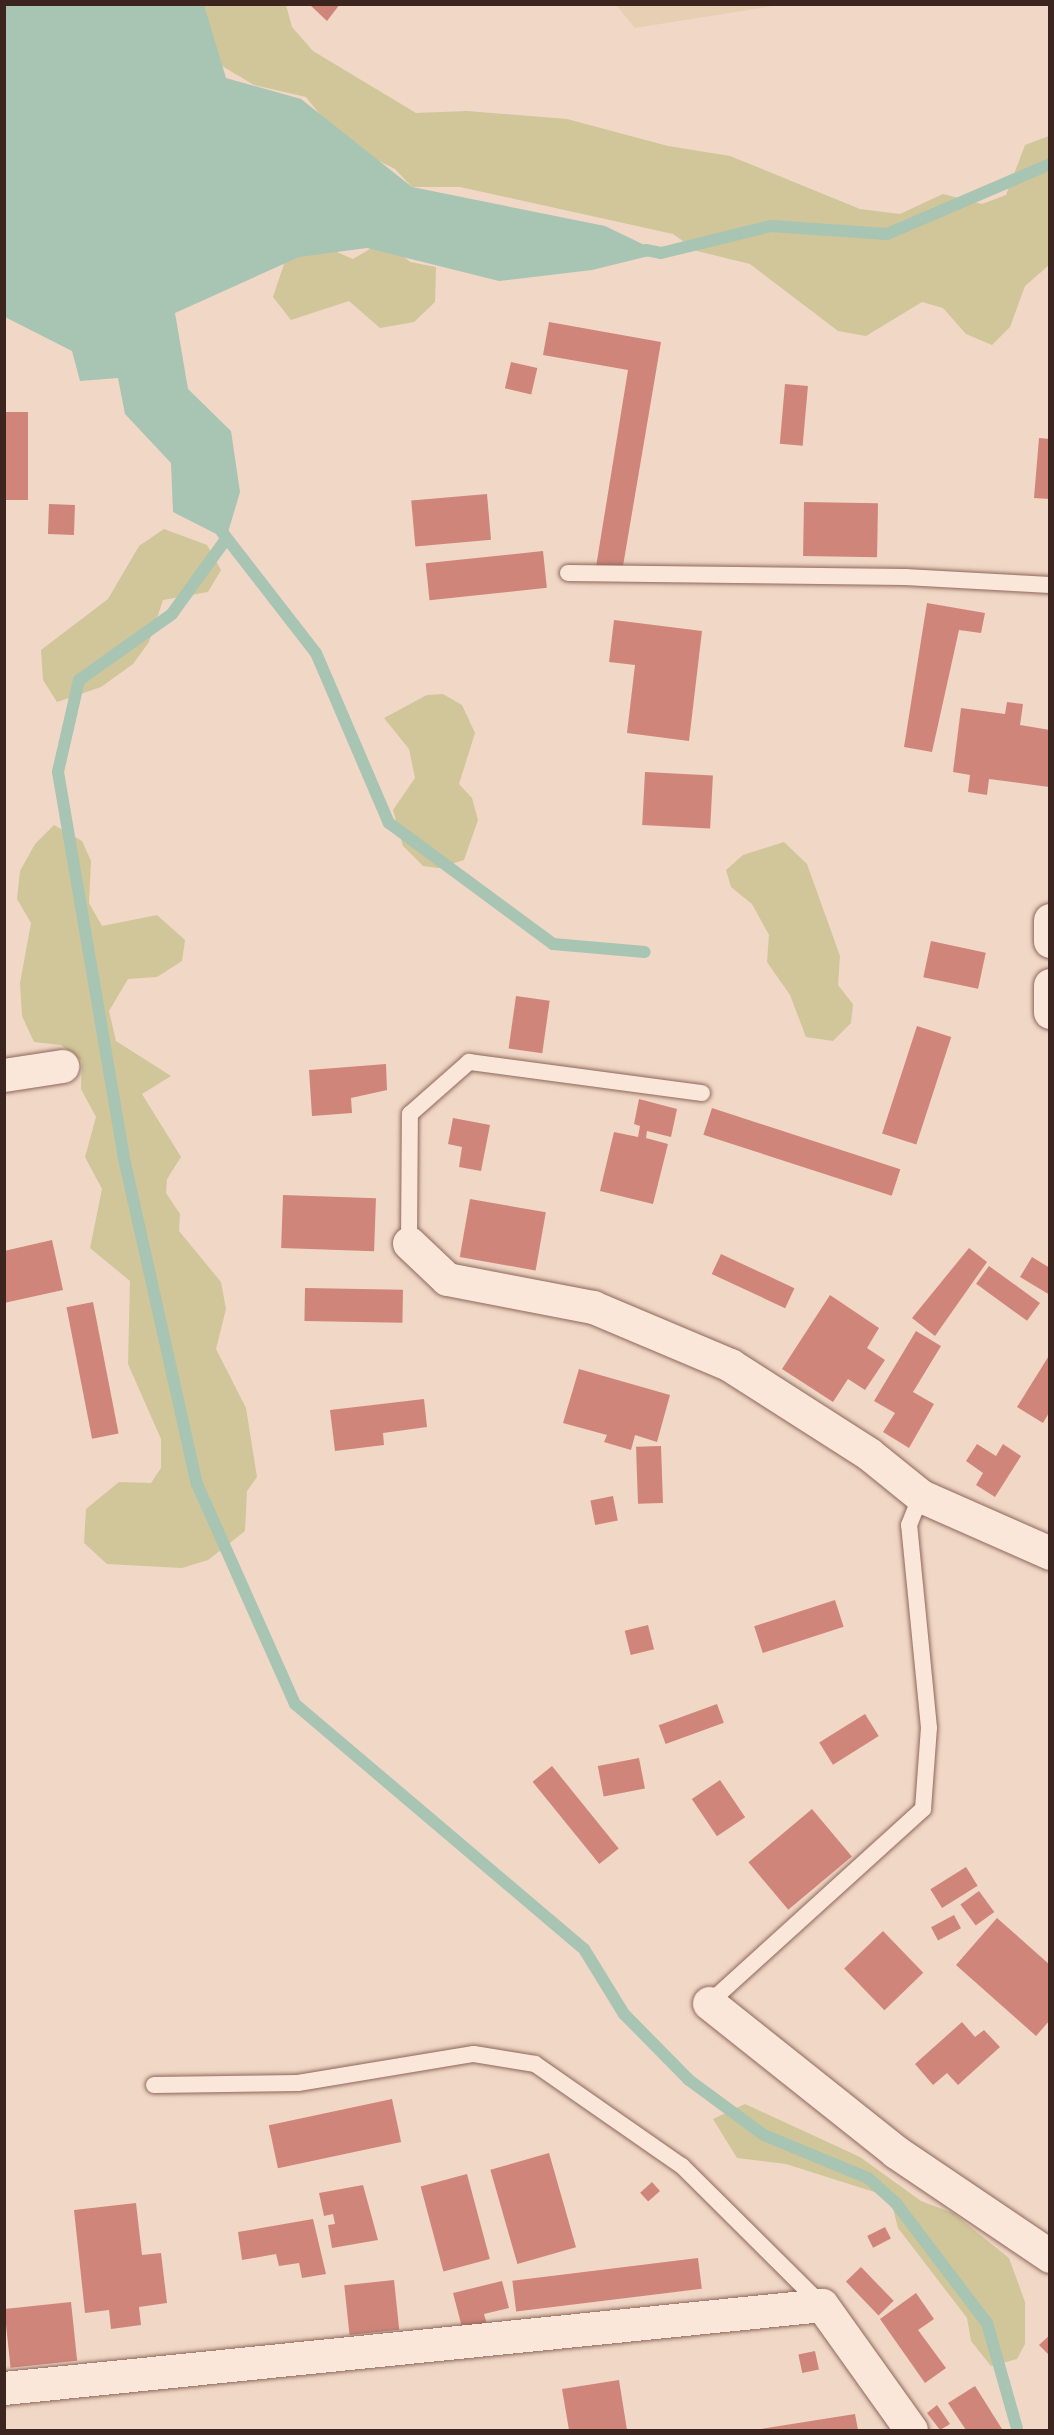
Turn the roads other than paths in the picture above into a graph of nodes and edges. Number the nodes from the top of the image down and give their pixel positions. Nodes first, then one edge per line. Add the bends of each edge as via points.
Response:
1 (568, 573) dead end
2 (1050, 585) edge
3 (1050, 920) edge
4 (1050, 942) edge
5 (1050, 986) edge
6 (1050, 1012) edge
7 (62, 1066) dead end
8 (4, 1075) edge
9 (702, 1093) dead end
10 (409, 1243) joint
11 (921, 1496) junction
12 (1050, 1553) edge
13 (709, 2003) joint
14 (154, 2085) dead end
15 (1050, 2256) edge
16 (822, 2305) junction
17 (4, 2388) edge
18 (911, 2430) edge

1 - 2 lane via 905,577
3 - 4 street
5 - 6 street
7 - 8 street
9 - 10 lane via 468,1062 410,1114
10 - 11 street via 447,1279 593,1307 730,1365 869,1454
11 - 12 street
11 - 13 lane via 909,1525 929,1728 923,1809
13 - 15 street via 896,2152
14 - 16 lane via 298,2083 474,2054 535,2064 682,2166
16 - 17 street
16 - 18 street

